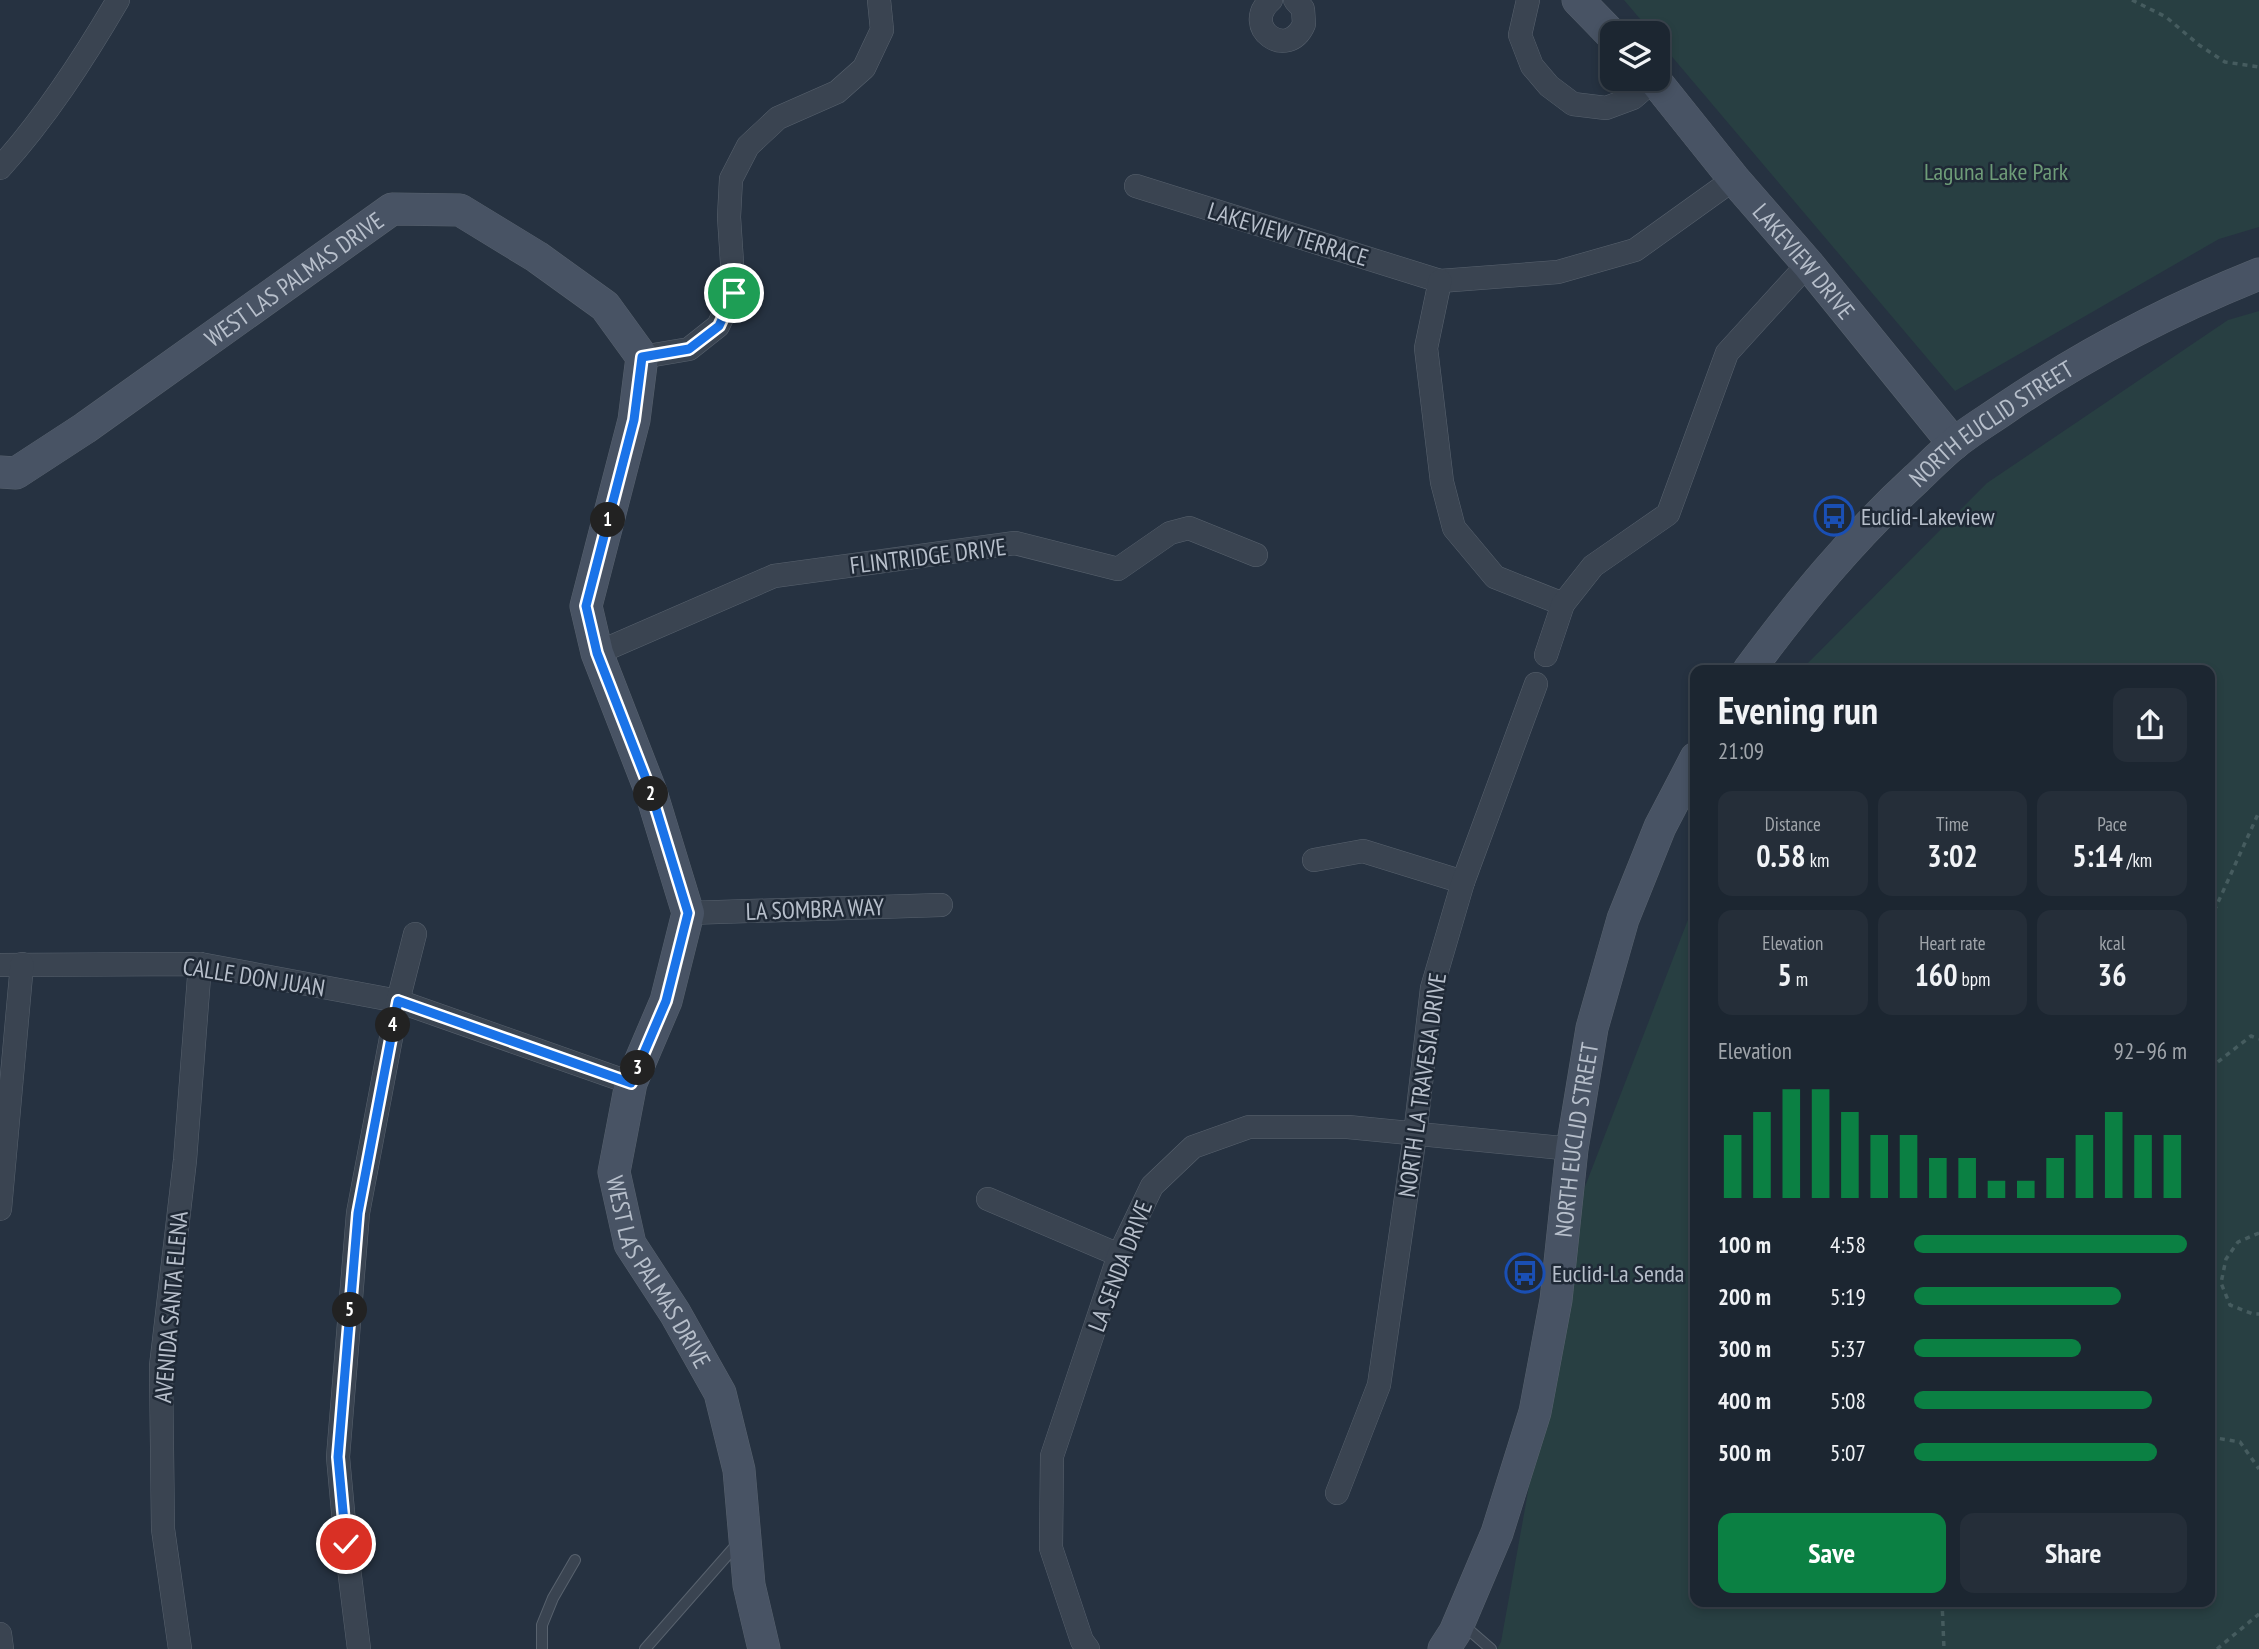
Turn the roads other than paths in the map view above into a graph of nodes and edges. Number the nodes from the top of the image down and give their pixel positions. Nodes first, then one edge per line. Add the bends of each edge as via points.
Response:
1 (118, 0) edge
2 (879, 0) edge
3 (1270, 0) edge
4 (1295, 0) edge
5 (1528, 0) edge
6 (1578, 0) edge
7 (1600, 23) edge
8 (1641, 91) edge
9 (1664, 91) edge
10 (0, 169) edge
11 (1734, 179) junction
12 (1136, 186) dead end
13 (1808, 264) junction
14 (2259, 274) edge
15 (1440, 281) junction
16 (642, 357) junction
17 (1954, 444) junction
18 (0, 472) edge
19 (1256, 555) dead end
20 (1563, 604) junction
21 (597, 653) junction
22 (1546, 655) dead end
23 (1753, 665) edge
24 (1536, 684) dead end
25 (1690, 770) edge
26 (1314, 860) dead end
27 (1463, 882) junction
28 (941, 905) dead end
29 (688, 913) junction
30 (415, 934) dead end
31 (11, 964) edge
32 (200, 964) junction
33 (398, 1001) junction
34 (631, 1083) junction
35 (1415, 1135) junction
36 (1572, 1149) junction
37 (988, 1199) dead end
38 (0, 1209) edge
39 (1119, 1255) junction
40 (1336, 1493) dead end
41 (744, 1535) junction
42 (575, 1560) dead end
43 (1459, 1621) junction
44 (0, 1634) edge
45 (2, 1649) edge
46 (180, 1649) edge
47 (359, 1649) edge
48 (542, 1649) edge
49 (645, 1649) edge
50 (764, 1649) edge
51 (1088, 1649) edge
52 (1444, 1649) edge
53 (1491, 1649) edge

1 - 10 street via 82,61
2 - 16 street via 882,30 864,68 837,92 778,118 748,146 731,179 734,293 719,326 689,349
3 - 4 street via 1262,11 1261,25 1269,37 1282,41 1296,37 1304,24 1303,9
5 - 8 street via 1520,35 1532,66 1549,86 1573,104 1606,108
6 - 7 street
9 - 11 street, LAKEVIEW DRIVE
11 - 13 street, LAKEVIEW DRIVE
11 - 15 street via 1635,250 1558,272
12 - 15 street, LAKEVIEW TERRACE
13 - 17 street, LAKEVIEW DRIVE
13 - 20 street via 1727,353 1668,514 1593,566
14 - 17 street, NORTH EUCLID STREET via 2123,335 2052,376
15 - 20 street via 1426,348 1442,482 1454,528 1495,576
16 - 18 street, WEST LAS PALMAS DRIVE via 605,306 460,210 392,209 85,428 16,473
16 - 21 street via 634,420 586,606
17 - 23 street, NORTH EUCLID STREET via 1840,555
19 - 21 street, FLINTRIDGE DRIVE via 1189,528 1170,533 1118,569 1015,543 774,576
20 - 22 street
21 - 29 street via 651,792
24 - 27 street, NORTH LA TRAVESIA DRIVE
25 - 36 street, NORTH EUCLID STREET via 1660,827 1623,919 1592,1028
26 - 27 street via 1363,851
27 - 35 street, NORTH LA TRAVESIA DRIVE via 1432,988
28 - 29 street, LA SOMBRA WAY
29 - 34 street, WEST LAS PALMAS DRIVE via 666,1001
30 - 33 street
31 - 32 street, CALLE DON JUAN
31 - 38 street
32 - 33 street, CALLE DON JUAN
32 - 46 street, AVENIDA SANTA ELENA via 186,1160 160,1366 163,1529
33 - 34 street, CALLE DON JUAN
33 - 47 street via 358,1213 338,1457
34 - 41 street, WEST LAS PALMAS DRIVE via 614,1172 630,1244 720,1393 739,1470
35 - 36 street, LA SENDA DRIVE
35 - 39 street, LA SENDA DRIVE via 1348,1127 1249,1127 1193,1147 1152,1186
35 - 40 street, NORTH LA TRAVESIA DRIVE via 1379,1385
36 - 43 street, NORTH EUCLID STREET via 1556,1300 1535,1412 1497,1533
37 - 39 street
39 - 51 street, LA SENDA DRIVE via 1052,1456 1052,1548
41 - 49 lane
41 - 50 street, WEST LAS PALMAS DRIVE via 749,1585
42 - 48 lane via 542,1625
43 - 52 street, NORTH EUCLID STREET
43 - 53 lane
44 - 45 street

